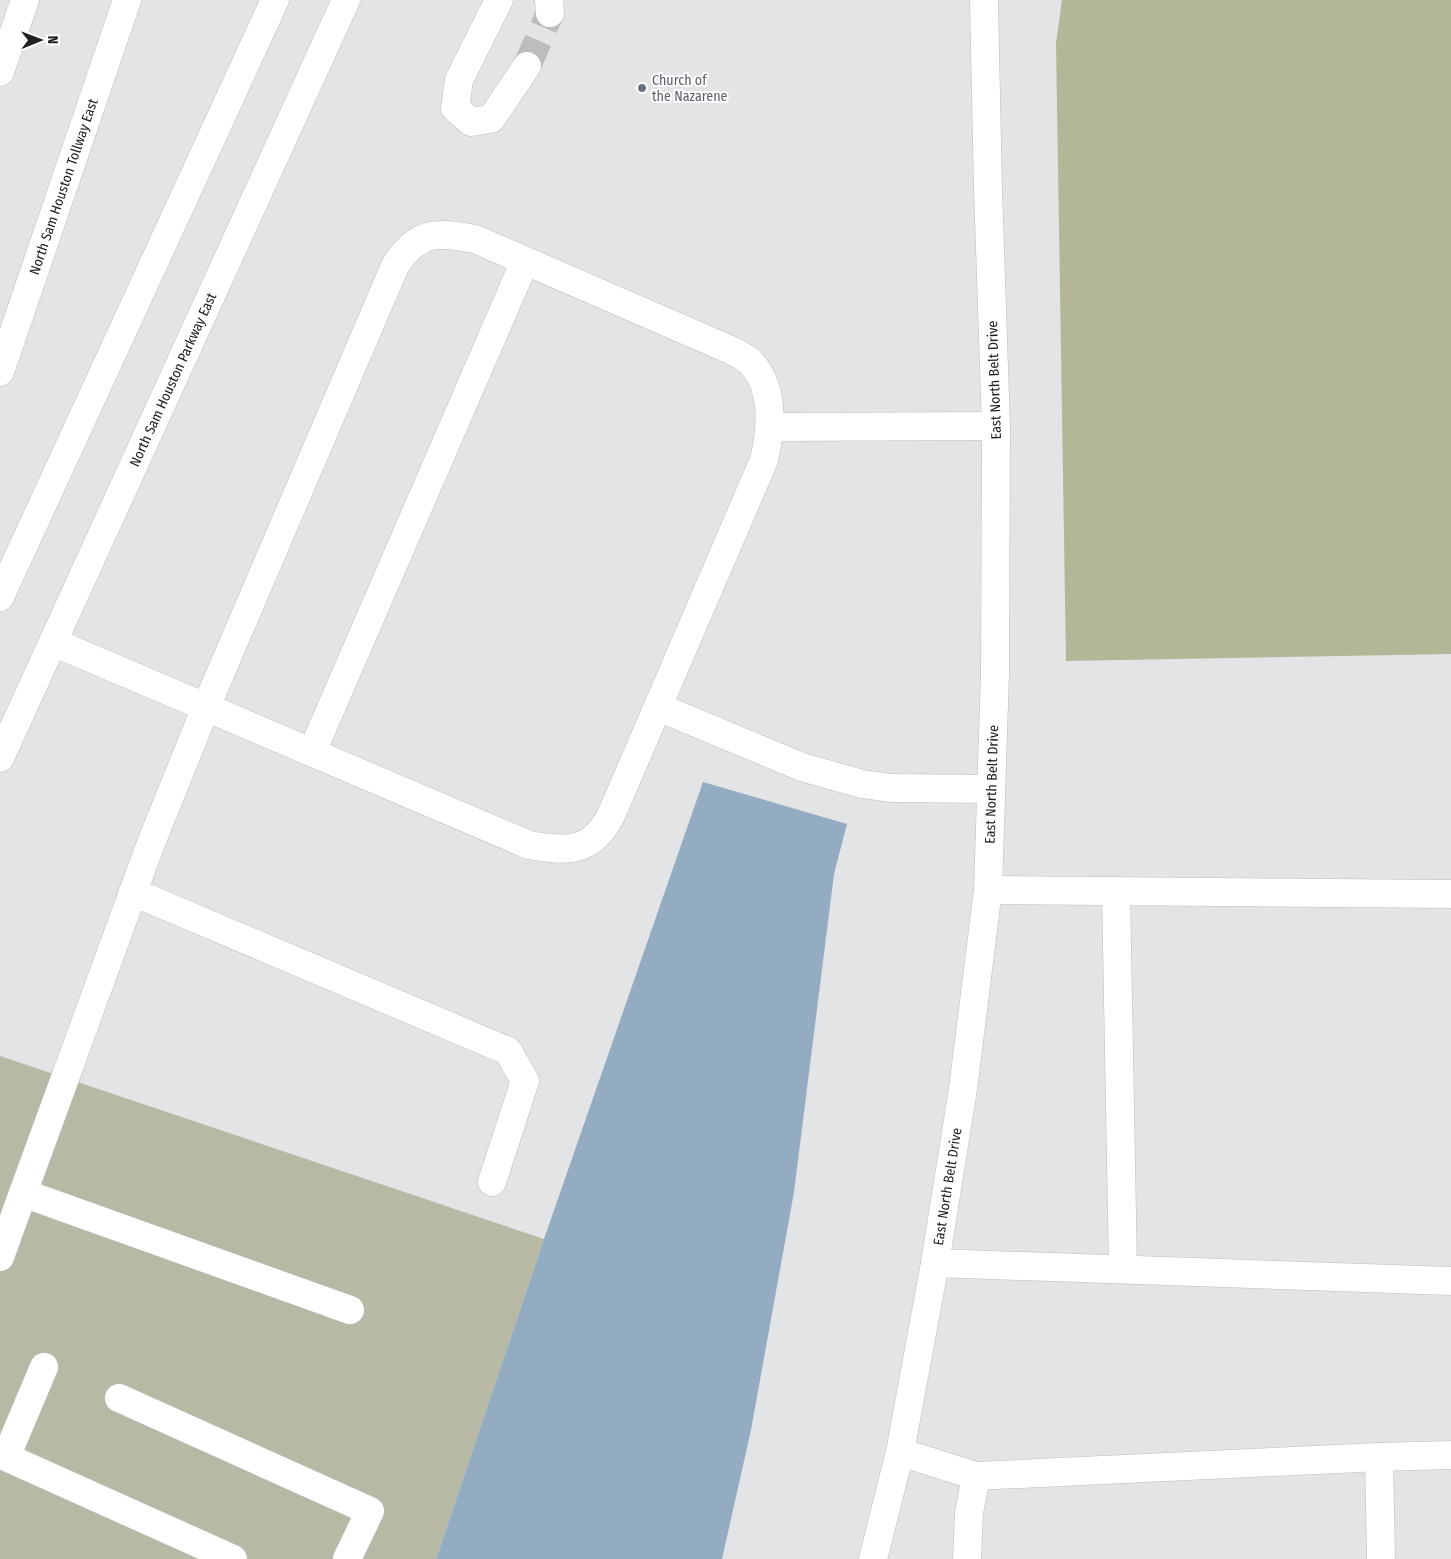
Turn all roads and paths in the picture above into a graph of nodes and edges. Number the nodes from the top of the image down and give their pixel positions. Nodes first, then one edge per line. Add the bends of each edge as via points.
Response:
1 (25, 0) edge
2 (127, 0) edge
3 (275, 0) edge
4 (346, 0) edge
5 (499, 0) edge
6 (984, 0) edge
7 (527, 66) tunnel mouth
8 (0, 72) edge
9 (525, 261) junction
10 (0, 372) edge
11 (996, 426) junction
12 (770, 427) junction
13 (0, 597) edge
14 (53, 642) junction
15 (206, 707) junction
16 (658, 707) junction
17 (312, 752) junction
18 (0, 758) edge
19 (991, 789) junction
20 (988, 890) junction
21 (1116, 891) junction
22 (133, 892) junction
23 (1451, 894) edge
24 (492, 1182) dead end
25 (23, 1192) junction
26 (0, 1257) edge
27 (935, 1263) junction
28 (1123, 1269) junction
29 (1451, 1281) edge
30 (350, 1310) dead end
31 (44, 1367) dead end
32 (119, 1398) dead end
33 (900, 1452) junction
34 (1451, 1456) edge
35 (1379, 1457) junction
36 (976, 1476) junction
37 (233, 1559) edge
38 (347, 1559) edge
39 (872, 1559) edge
40 (967, 1559) edge
41 (1381, 1559) edge

1 - 8 main road
2 - 10 main road, North Sam Houston Tollway East
3 - 13 main road
4 - 14 main road, North Sam Houston Parkway East
5 - 7 main road via 459,80 455,108 471,122 491,119
6 - 11 main road, East North Belt Drive
9 - 12 main road via 747,359 765,388
9 - 15 main road via 475,239 447,235 429,235 414,242 403,254 395,266
9 - 17 main road
11 - 12 main road
11 - 19 main road, East North Belt Drive via 996,673
12 - 16 main road via 764,460
14 - 15 main road
14 - 18 main road, North Sam Houston Parkway East
15 - 17 main road
15 - 22 main road
16 - 17 main road via 606,826 590,841 565,849 530,845
16 - 19 main road via 802,767 862,784 891,788
19 - 20 main road, East North Belt Drive
20 - 21 main road
20 - 27 main road, East North Belt Drive via 963,1089
21 - 23 main road
21 - 28 main road
22 - 24 main road via 508,1052 525,1081
22 - 25 main road
25 - 26 main road
25 - 30 main road
27 - 28 main road
27 - 33 main road, East North Belt Drive
28 - 29 main road
31 - 37 main road via 6,1457
32 - 38 main road via 370,1511
33 - 36 main road
33 - 39 main road, East North Belt Drive
34 - 35 main road
35 - 36 main road
35 - 41 main road
36 - 40 main road via 969,1513

